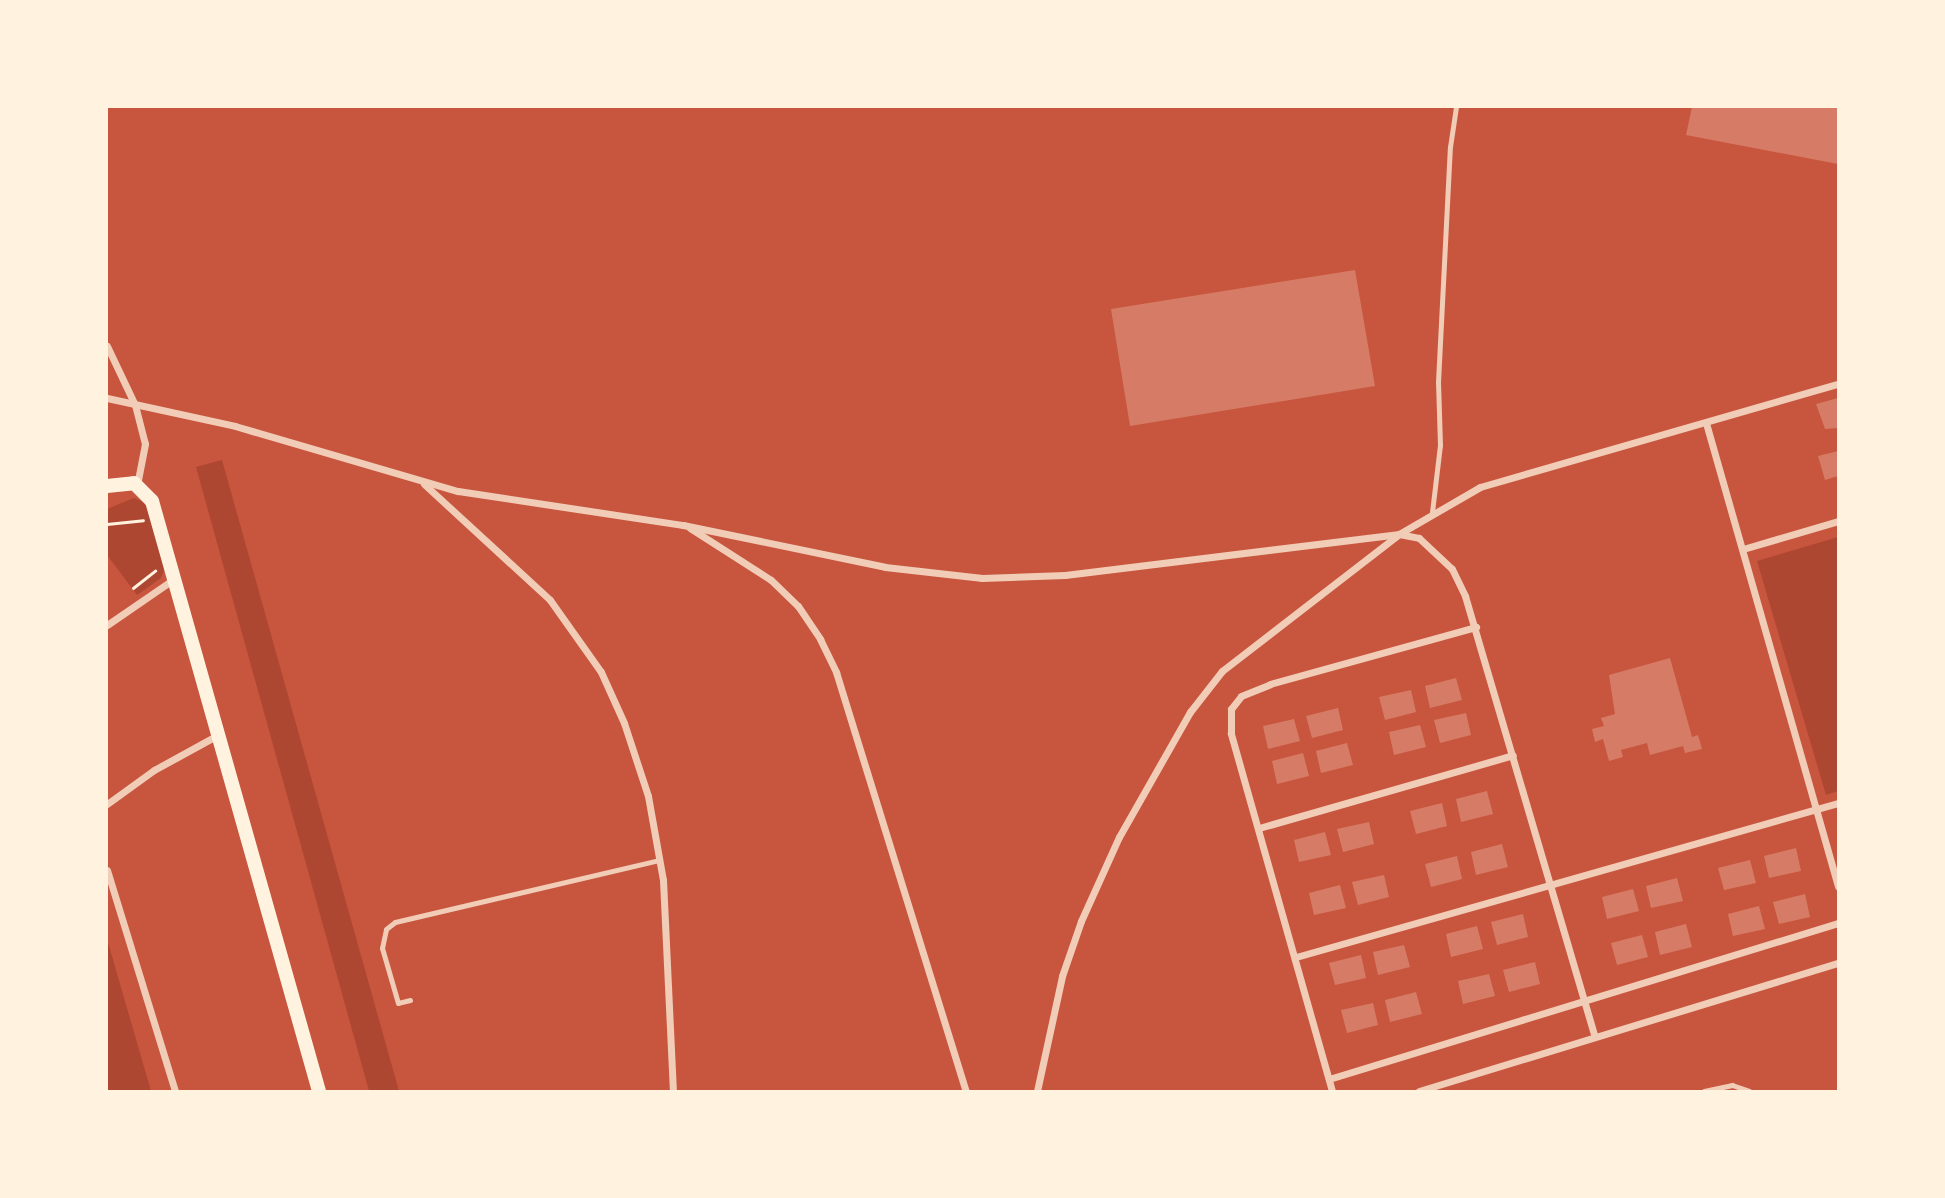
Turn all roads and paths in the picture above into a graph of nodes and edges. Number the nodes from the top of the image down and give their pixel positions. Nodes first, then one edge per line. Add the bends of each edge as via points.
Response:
1 (1456, 107) edge
2 (107, 346) edge
3 (1838, 384) edge
4 (107, 398) edge
5 (135, 405) junction
6 (1706, 423) junction
7 (423, 484) junction
8 (137, 485) junction
9 (107, 486) edge
10 (141, 511) dead end
11 (1432, 512) junction
12 (143, 520) junction
13 (1838, 521) edge
14 (107, 524) edge
15 (683, 525) junction
16 (146, 532) dead end
17 (1399, 534) junction
18 (1743, 549) junction
19 (155, 566) dead end
20 (174, 579) junction
21 (132, 588) dead end
22 (107, 625) edge
23 (1476, 627) junction
24 (218, 735) junction
25 (1513, 755) junction
26 (1838, 803) edge
27 (107, 804) edge
28 (1816, 810) junction
29 (1259, 828) junction
30 (660, 860) junction
31 (107, 870) edge
32 (1552, 885) junction
33 (1838, 887) edge
34 (1838, 923) edge
35 (1296, 957) junction
36 (1838, 964) edge
37 (1584, 998) junction
38 (410, 1000) dead end
39 (1594, 1035) junction
40 (1329, 1079) junction
41 (175, 1091) edge
42 (319, 1091) edge
43 (673, 1091) edge
44 (966, 1091) edge
45 (1037, 1091) edge
46 (1332, 1091) edge
47 (1419, 1091) edge
48 (1704, 1091) edge
49 (1749, 1091) edge

1 - 11 lane via 1438,382 1440,445
2 - 5 street
3 - 6 street
4 - 5 street
5 - 7 street via 275,437
5 - 8 street via 145,444
6 - 11 street via 1480,487
6 - 18 street
7 - 15 street
7 - 30 street via 525,574 601,672 637,758
8 - 9 main road
8 - 20 main road via 152,501
10 - 12 path
11 - 17 street
12 - 14 path
12 - 16 path
13 - 18 street
15 - 17 street via 885,567 982,578 1065,575
15 - 44 street via 771,580 820,639 836,672
17 - 23 street via 1419,538 1452,569
17 - 45 street via 1222,671 1190,712 1119,837 1081,921 1062,976
18 - 28 street
19 - 21 path via 154,574
20 - 22 street
20 - 24 main road
23 - 25 street
23 - 29 street via 1252,691 1231,709 1231,733
24 - 27 street via 154,770
24 - 42 main road
25 - 29 street
25 - 32 street
26 - 28 street
28 - 32 street
28 - 33 street
29 - 35 street
30 - 38 lane via 394,922 386,929 382,948 398,1003
30 - 43 street via 669,943
31 - 41 street
32 - 35 street
32 - 37 street
34 - 37 street
35 - 40 street
36 - 39 street
37 - 39 street
37 - 40 street
39 - 47 street
40 - 46 street
48 - 49 lane via 1732,1085

